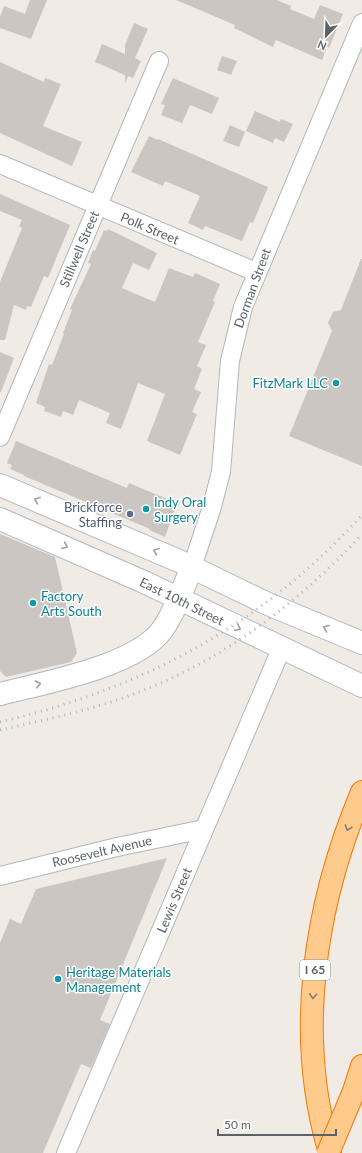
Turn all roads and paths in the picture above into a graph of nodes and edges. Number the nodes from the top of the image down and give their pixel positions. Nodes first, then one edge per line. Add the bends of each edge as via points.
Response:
1 (362, 23) edge
2 (159, 61) dead end
3 (0, 164) edge
4 (98, 206) junction
5 (256, 272) junction
6 (0, 437) edge
7 (0, 485) edge
8 (0, 519) edge
9 (192, 567) junction
10 (178, 598) junction
11 (362, 643) edge
12 (282, 648) junction
13 (362, 686) edge
14 (0, 694) edge
15 (362, 792) edge
16 (204, 829) junction
17 (0, 876) edge
18 (362, 1066) edge
19 (66, 1153) edge
20 (329, 1153) edge

1 - 5 street, Dorman Street
2 - 4 street, Stillwell Street
3 - 4 street, Polk Street
4 - 5 street, Polk Street
4 - 6 street, Stillwell Street
5 - 9 street, Dorman Street via 233,343 221,472
9 -> 7 main road
8 -> 10 main road, East 10th Street
9 - 10 main road
11 -> 9 main road via 268,604
10 -> 12 main road, East 10th Street
14 -> 10 main road via 64,678 129,656 152,641 162,630
12 - 13 main road, East 10th Street
12 - 16 street, Lewis Street
15 -> 20 highway, I 65 via 334,869 322,916 316,962 312,1009 316,1085
16 - 17 street, Roosevelt Avenue
16 - 19 street, Lewis Street
18 - 20 highway, bridge

